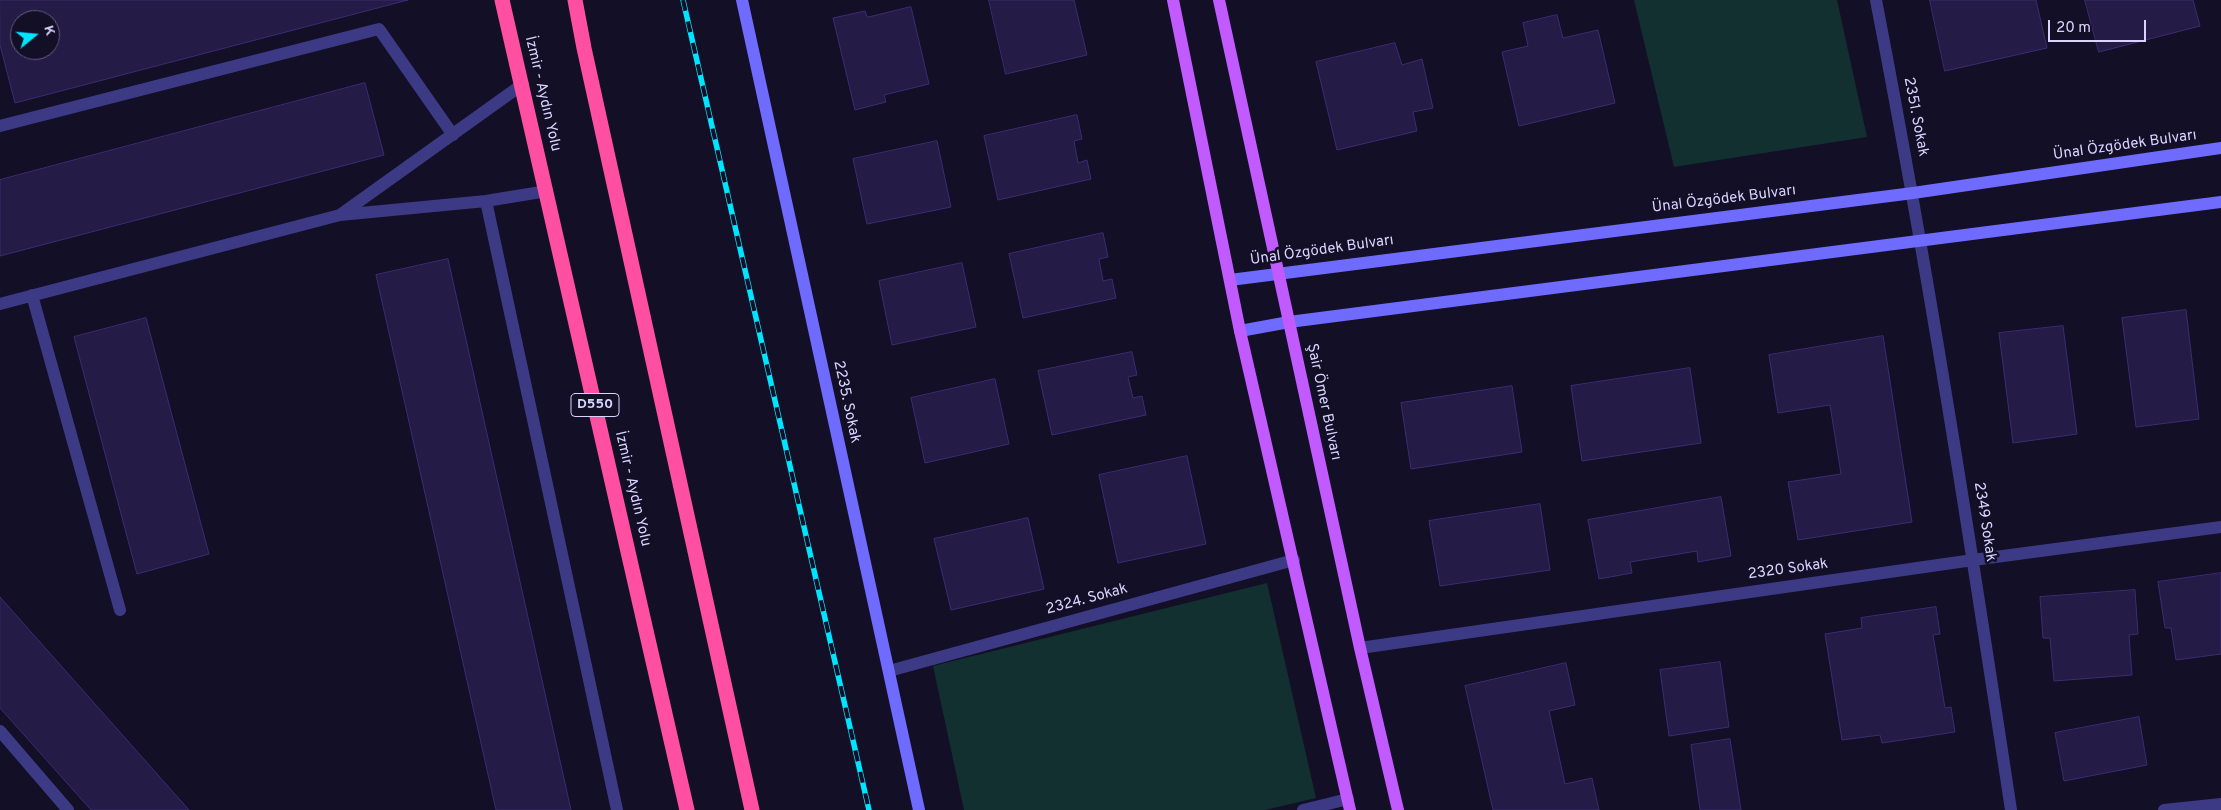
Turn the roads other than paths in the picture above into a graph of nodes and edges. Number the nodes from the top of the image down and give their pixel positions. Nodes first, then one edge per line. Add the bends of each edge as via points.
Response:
1 (502, 0) edge
2 (576, 0) edge
3 (742, 0) edge
4 (1173, 0) edge
5 (1219, 0) edge
6 (1876, 0) edge
7 (523, 84) junction
8 (0, 126) edge
9 (453, 135) junction
10 (2221, 148) edge
11 (547, 191) junction
12 (1913, 193) junction
13 (486, 201) junction
14 (2221, 202) edge
15 (340, 215) junction
16 (1921, 240) junction
17 (1279, 272) junction
18 (1230, 280) junction
19 (32, 296) junction
20 (0, 304) edge
21 (1289, 322) junction
22 (1240, 331) junction
23 (2221, 527) edge
24 (1294, 560) junction
25 (1973, 560) junction
26 (120, 610) dead end
27 (1360, 648) junction
28 (889, 671) junction
29 (0, 731) edge
30 (2221, 804) edge
31 (1349, 805) edge
32 (68, 810) edge
33 (617, 810) edge
34 (687, 810) edge
35 (752, 810) edge
36 (919, 810) edge
37 (1303, 810) edge
38 (1398, 810) edge
39 (2011, 810) edge
40 (2164, 810) edge

1 - 7 highway, İzmir - Aydın Yolu / D550
2 - 35 highway
3 - 28 main road, 2235. Sokak
4 - 18 main road
5 - 17 main road, Şair Ömer Bulvarı
6 - 12 street, 2351. Sokak
7 - 9 street
7 - 11 highway, İzmir - Aydın Yolu / D550
8 - 9 street via 379,29
9 - 15 street
10 - 12 main road, Ünal Özgödek Bulvarı
11 - 13 street
11 - 34 highway, İzmir - Aydın Yolu / D550
12 - 16 street, 2351. Sokak
12 - 17 main road, Ünal Özgödek Bulvarı
13 - 15 street
13 - 33 street
14 - 16 main road
15 - 19 street
16 - 21 main road
16 - 25 street, 2349 Sokak
17 - 18 main road, Ünal Özgödek Bulvarı
17 - 21 main road, Şair Ömer Bulvarı
18 - 22 main road
19 - 20 street
19 - 26 street
21 - 22 main road
21 - 27 main road, Şair Ömer Bulvarı
22 - 24 main road
23 - 25 street, 2320 Sokak
24 - 28 street, 2324. Sokak
24 - 31 main road
25 - 27 street, 2320 Sokak
25 - 39 street, 2349 Sokak
27 - 38 main road, Şair Ömer Bulvarı
28 - 36 main road, 2235. Sokak
29 - 32 street
30 - 40 street
31 - 37 street

